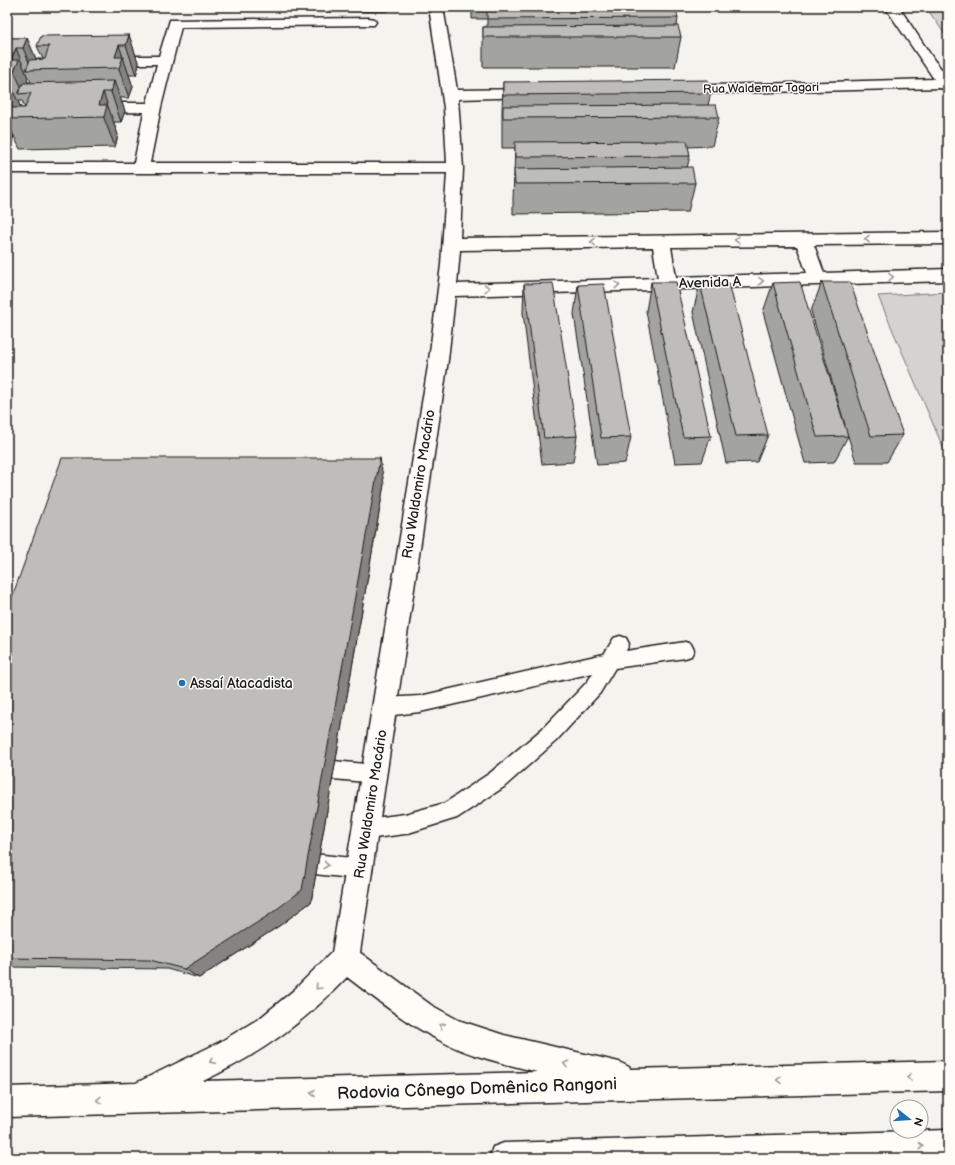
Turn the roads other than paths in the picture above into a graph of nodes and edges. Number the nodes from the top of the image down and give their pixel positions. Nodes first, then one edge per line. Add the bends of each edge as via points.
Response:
1 (178, 7) edge
2 (436, 7) edge
3 (892, 7) edge
4 (368, 22) dead end
5 (175, 23) junction
6 (94, 60) edge
7 (165, 60) junction
8 (947, 85) edge
9 (665, 90) edge
10 (546, 93) edge
11 (450, 95) junction
12 (153, 107) junction
13 (76, 108) edge
14 (7, 168) edge
15 (141, 168) junction
16 (455, 168) junction
17 (948, 238) edge
18 (803, 240) junction
19 (661, 241) junction
20 (452, 244) junction
21 (948, 275) edge
22 (818, 279) junction
23 (668, 283) junction
24 (448, 290) junction
25 (620, 644) dead end
26 (685, 650) dead end
27 (610, 660) junction
28 (385, 707) junction
29 (303, 767) edge
30 (376, 774) junction
31 (367, 829) junction
32 (291, 862) edge
33 (361, 869) junction
34 (345, 959) junction
35 (948, 1076) edge
36 (645, 1083) junction
37 (138, 1098) junction
38 (7, 1102) edge
39 (948, 1145) edge
40 (504, 1158) edge

1 - 5 main road
2 - 11 main road, Rua Waldomiro Macário
3 - 8 main road via 928,62
4 - 5 main road
5 - 7 main road
6 - 7 main road
7 - 12 main road
8 - 9 main road, Rua Waldemar Tagari
10 - 11 main road
11 - 16 main road, Rua Waldomiro Macário
12 - 13 main road
12 - 15 main road
14 - 15 main road
15 - 16 main road
16 - 20 main road, Rua Waldomiro Macário
17 -> 18 main road
18 -> 19 main road
18 - 22 main road
19 -> 20 main road
19 - 23 main road
20 - 24 main road, Rua Waldomiro Macário
22 -> 21 main road, Avenida A
23 -> 22 main road, Avenida A
24 -> 23 main road, Avenida A
24 - 28 main road, Rua Waldomiro Macário
25 - 27 lane
26 - 27 lane
27 - 28 lane via 420,704
27 - 31 lane via 594,687 549,735 497,780 450,811 405,824
28 - 30 main road, Rua Waldomiro Macário
29 - 30 lane
30 - 31 main road, Rua Waldomiro Macário
31 - 33 main road, Rua Waldomiro Macário
32 -> 33 lane
33 - 34 main road, Rua Waldomiro Macário
36 -> 34 main road via 504,1049 452,1032 421,1015
34 -> 37 main road via 310,996 260,1036
35 -> 36 main road, Rodovia Cônego Domênico Rangoni
36 -> 37 main road, Rodovia Cônego Domênico Rangoni
37 -> 38 main road, Rodovia Cônego Domênico Rangoni
40 -> 39 main road

